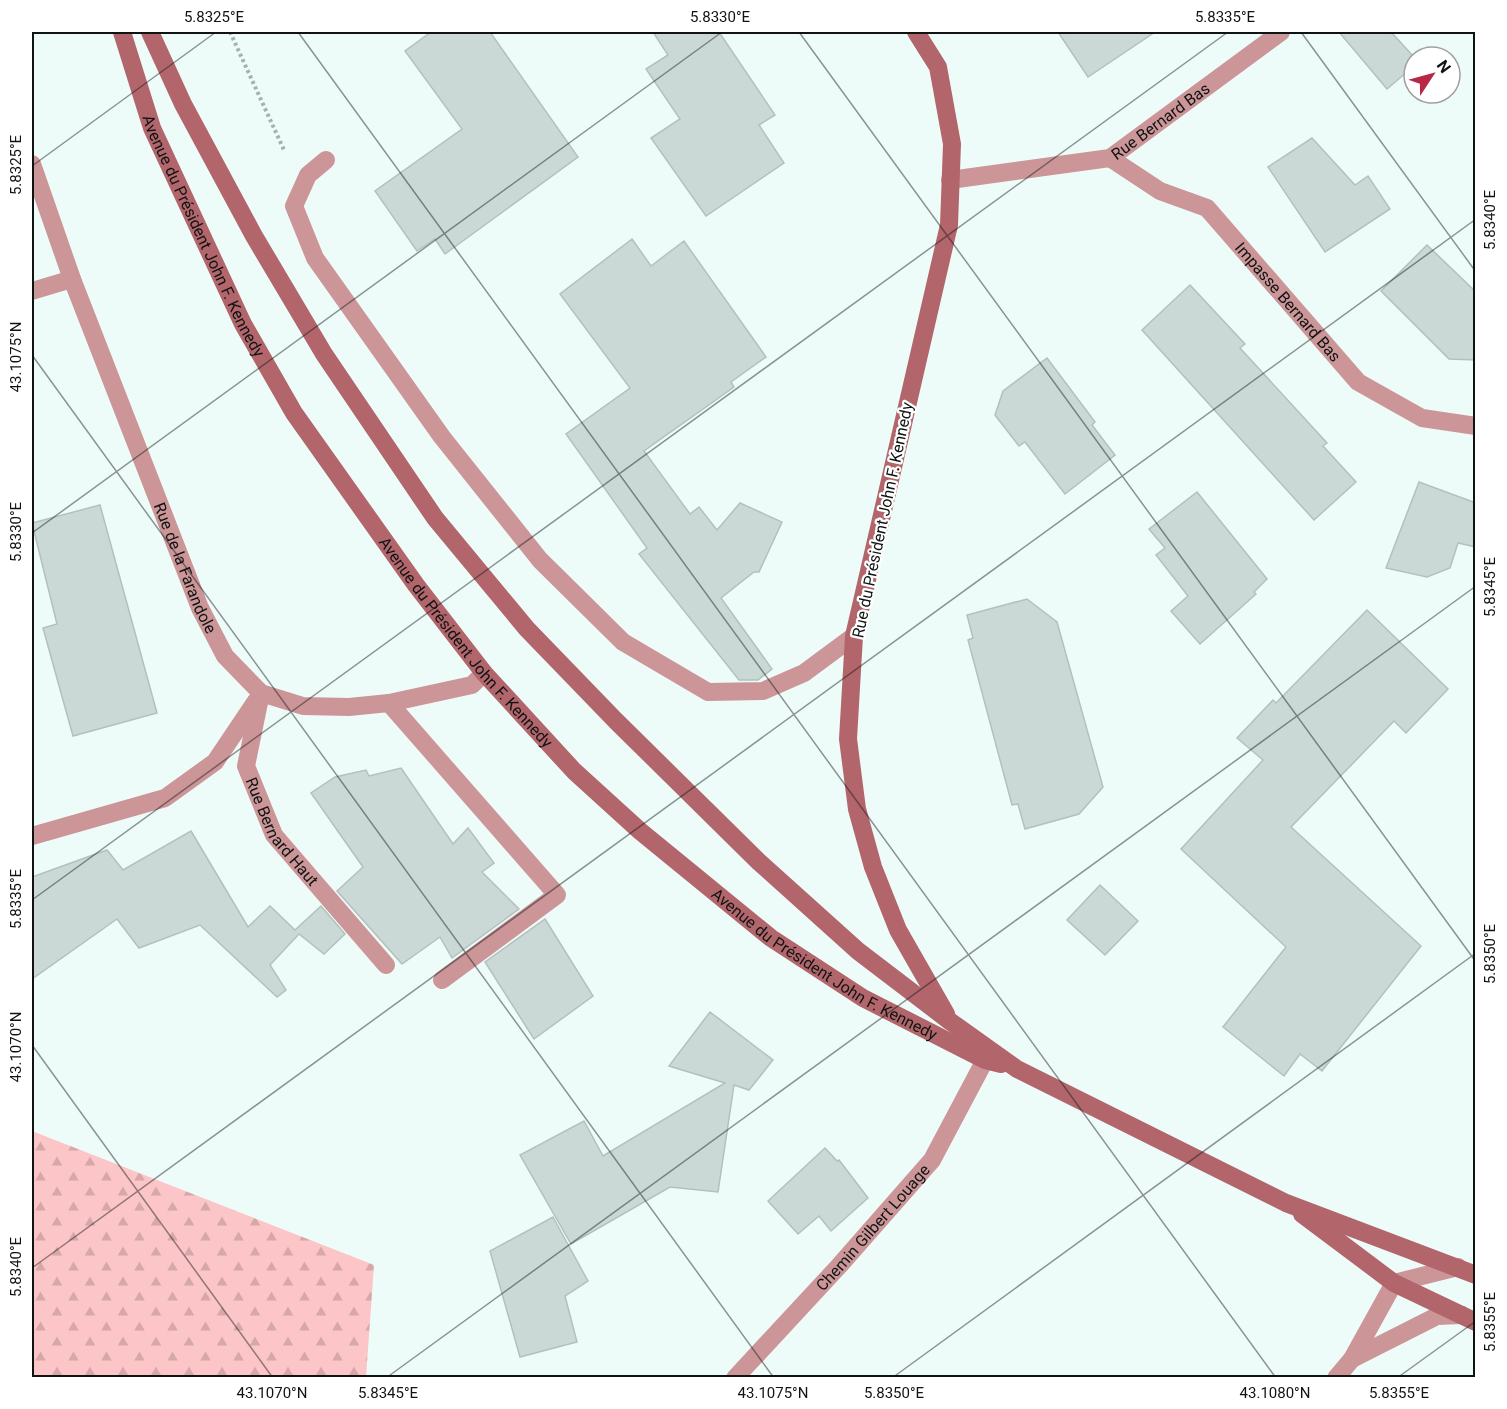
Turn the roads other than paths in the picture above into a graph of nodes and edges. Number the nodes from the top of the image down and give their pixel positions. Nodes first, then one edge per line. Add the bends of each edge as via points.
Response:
1 (122, 32) edge
2 (150, 32) edge
3 (916, 32) edge
4 (1281, 32) edge
5 (1110, 158) junction
6 (326, 160) dead end
7 (32, 164) edge
8 (950, 180) junction
9 (72, 279) junction
10 (32, 291) edge
11 (1476, 426) edge
12 (854, 636) junction
13 (484, 673) junction
14 (261, 693) junction
15 (389, 703) junction
16 (32, 837) edge
17 (386, 964) dead end
18 (442, 980) dead end
19 (951, 1022) junction
20 (985, 1060) junction
21 (1017, 1069) junction
22 (1286, 1203) junction
23 (1458, 1267) junction
24 (1476, 1275) edge
25 (1394, 1283) junction
26 (1469, 1319) edge
27 (1352, 1359) junction
28 (735, 1377) edge
29 (1336, 1377) edge

1 - 13 main road, Avenue du Président John F. Kennedy via 152,128 243,324 294,413
2 - 19 main road, Avenue du Président John F. Kennedy via 183,104 254,236 324,354 435,518 527,628 759,862 858,951
3 - 8 main road via 938,67 952,144
4 - 5 street, Rue Bernard Bas
5 - 8 street, Rue Bernard Bas
5 - 11 street, Impasse Bernard Bas via 1160,191 1207,208 1358,382 1422,418
6 - 12 street via 308,175 294,206 315,258 442,437 540,560 623,642 708,692 763,691 804,673
7 - 9 street, Rue de la Farandole
8 - 12 main road, Rue du Président John F. Kennedy via 949,225
9 - 10 street
9 - 14 street, Rue de la Farandole via 200,608 225,656
12 - 19 main road, Rue du Président John F. Kennedy via 848,739 856,809 898,930
13 - 15 street via 472,685
13 - 20 main road, Avenue du Président John F. Kennedy via 574,771 640,831 771,938 863,998
14 - 15 street via 303,706
14 - 16 street via 215,762 165,798
14 - 17 street, Rue Bernard Haut via 246,766 274,835
15 - 18 street via 557,895
19 - 21 main road, Avenue du Président John F. Kennedy
20 - 21 main road, Avenue du Président John F. Kennedy
20 - 28 street, Chemin Gilbert Louage via 932,1160
21 - 22 main road, Avenue du Président John F. Kennedy
22 - 23 main road, Avenue du Président John F. Kennedy
22 - 25 main road, Avenue du Président John F. Kennedy
23 - 24 main road, Avenue du Président John F. Kennedy
23 - 25 street
25 - 26 main road, Avenue du Président John F. Kennedy
25 - 27 street
26 - 27 street via 1437,1316
27 - 29 street

